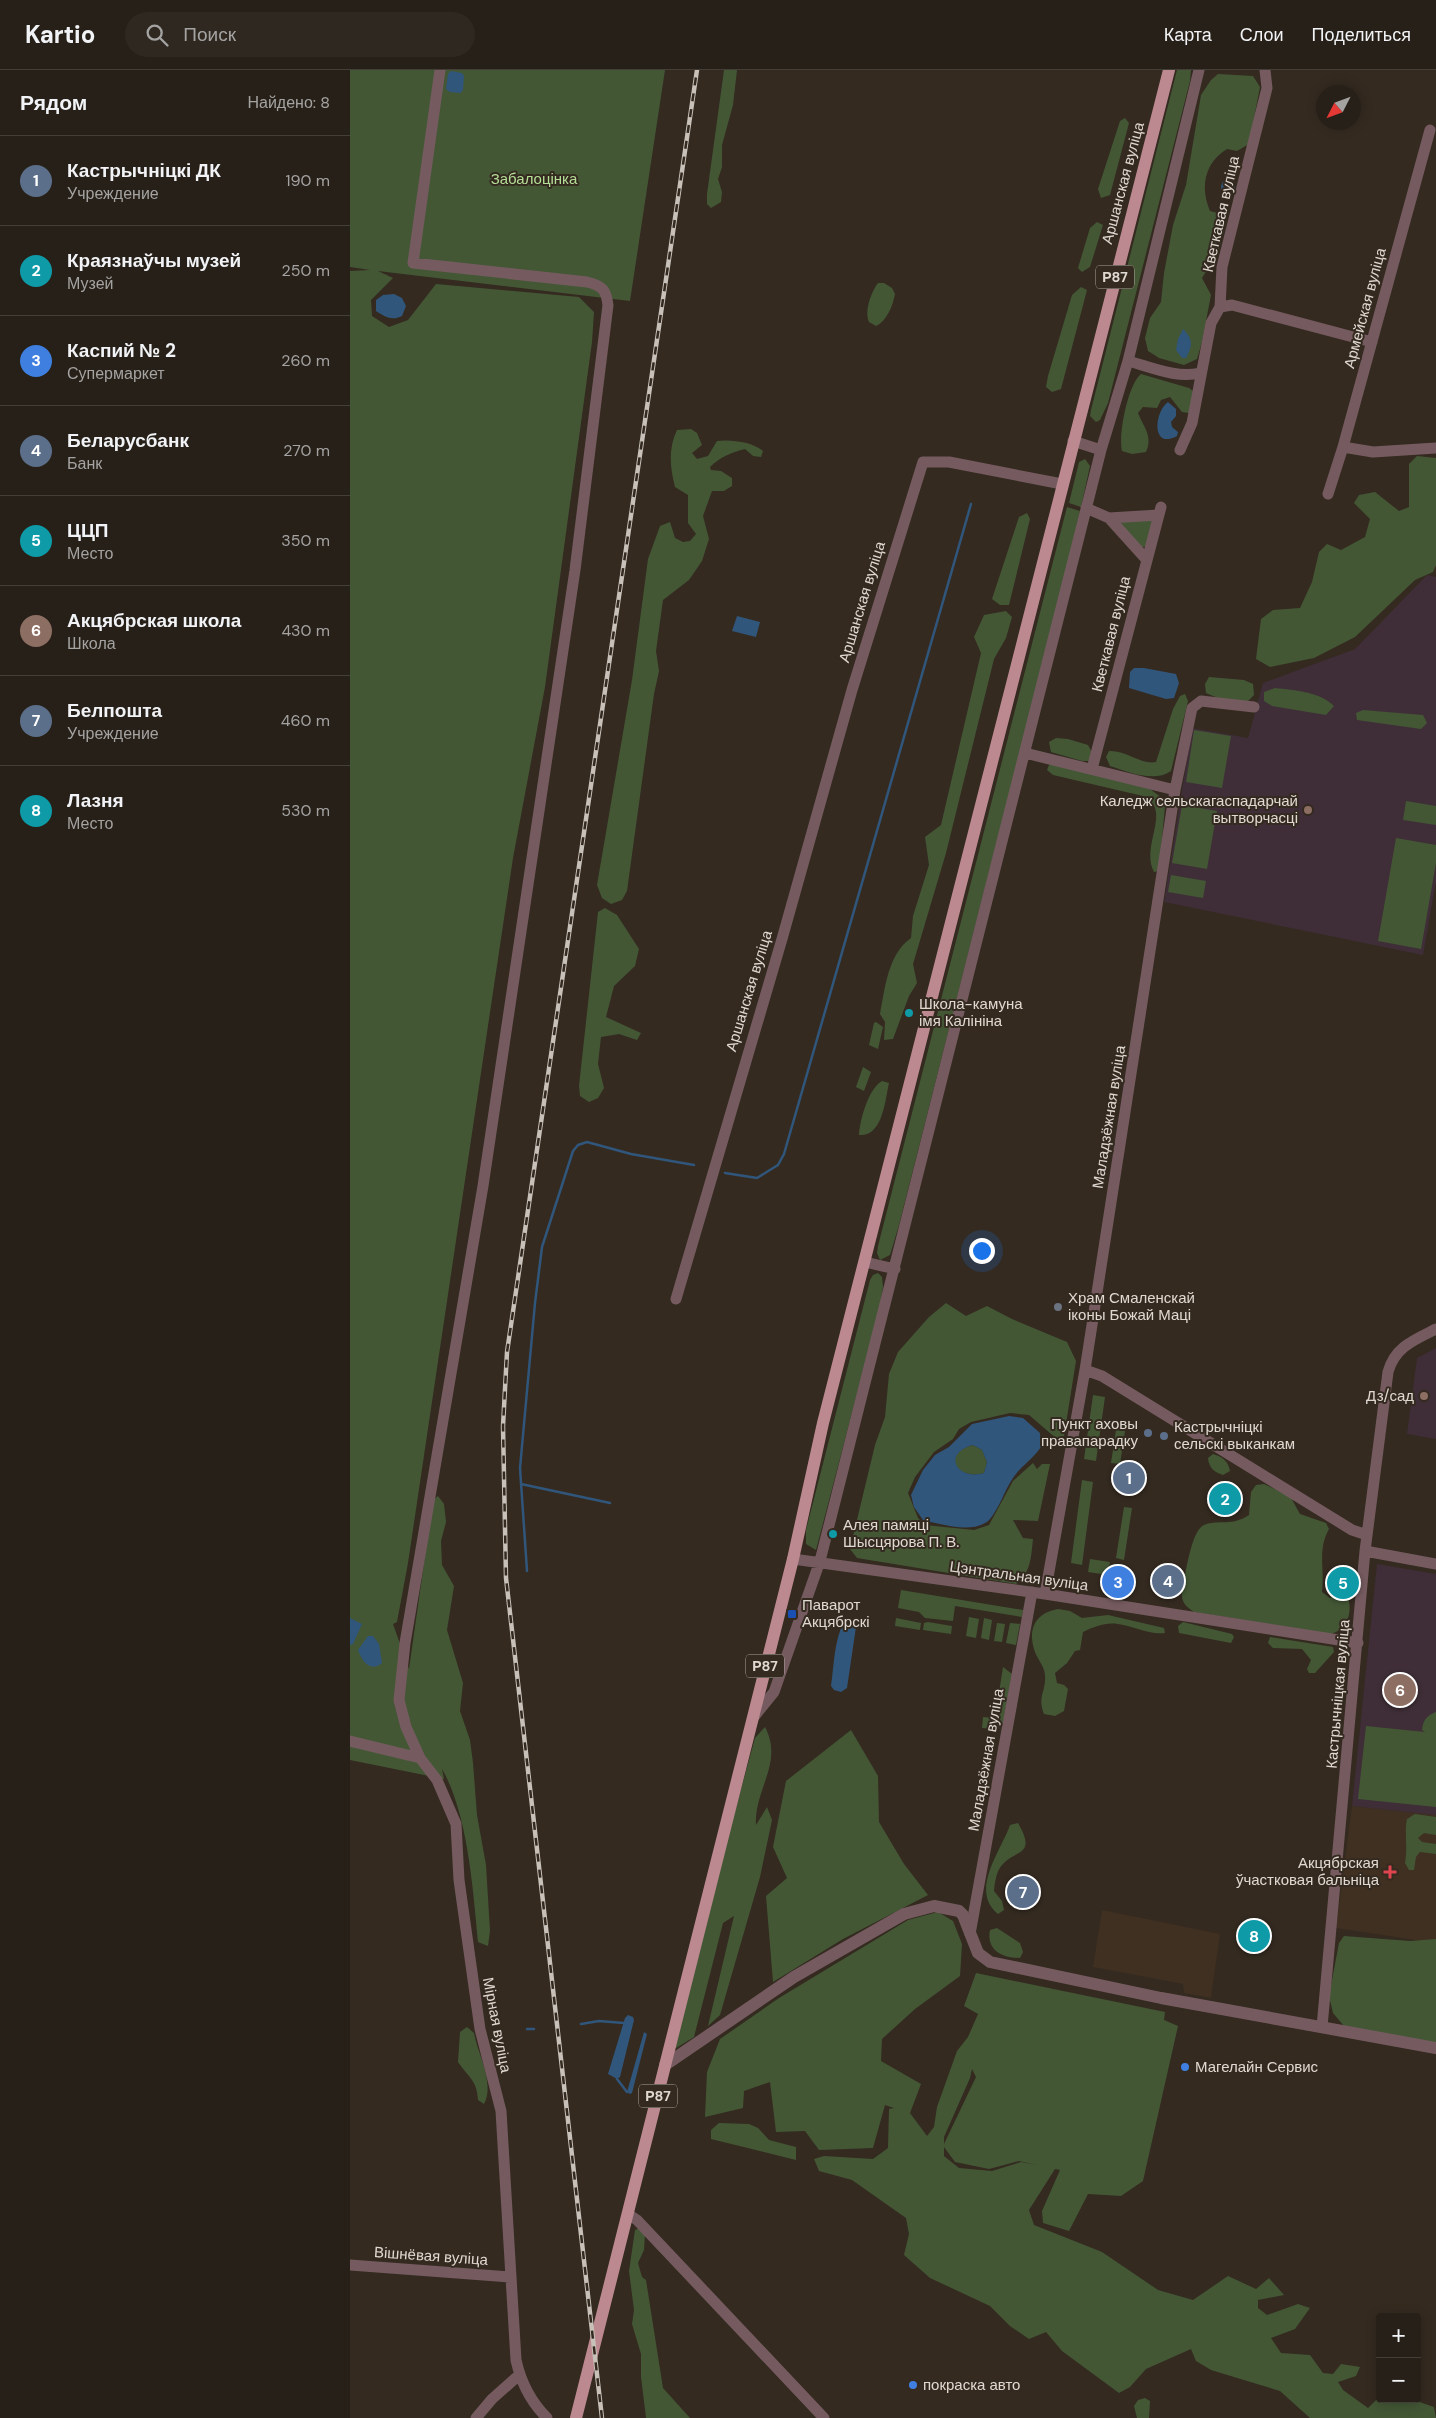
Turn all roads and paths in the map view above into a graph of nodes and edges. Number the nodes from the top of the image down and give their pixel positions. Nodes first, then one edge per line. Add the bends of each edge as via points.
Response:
1 (440, 70) edge
2 (1169, 70) edge
3 (1199, 70) edge
4 (1265, 70) edge
5 (1430, 130) dead end
6 (1220, 306) junction
7 (1372, 342) junction
8 (1128, 361) junction
9 (1200, 373) junction
10 (1073, 441) junction
11 (1344, 447) junction
12 (1436, 448) edge
13 (1101, 450) junction
14 (1180, 450) dead end
15 (1062, 484) junction
16 (1328, 494) dead end
17 (1086, 508) junction
18 (1109, 518) junction
19 (1146, 559) junction
20 (1254, 707) dead end
21 (1025, 753) junction
22 (1092, 769) junction
23 (1175, 790) junction
24 (865, 1262) junction
25 (895, 1269) junction
26 (676, 1300) dead end
27 (1436, 1329) edge
28 (1085, 1370) junction
29 (1367, 1535) junction
30 (1365, 1551) junction
31 (793, 1559) junction
32 (820, 1562) junction
33 (1436, 1564) edge
34 (1032, 1592) junction
35 (1045, 1594) junction
36 (1358, 1643) junction
37 (753, 1718) junction
38 (350, 1741) edge
39 (420, 1758) junction
40 (977, 1902) junction
41 (959, 1911) junction
42 (970, 1934) junction
43 (1322, 2028) junction
44 (1436, 2048) edge
45 (665, 2065) junction
46 (628, 2214) junction
47 (350, 2265) edge
48 (510, 2277) junction
49 (519, 2375) junction
50 (476, 2418) edge
51 (548, 2418) edge
52 (576, 2418) edge
53 (824, 2418) edge

1 - 39 street, Мірная вуліца via 413,263 600,285 606,290 608,306 575,570 483,1186 405,1642 399,1700 406,1727
2 - 10 main road, Аршанская вуліца / Р87
3 - 8 street
4 - 6 street, Кветкавая вуліца via 1267,88 1222,267
5 - 7 street, Армейская вуліца
6 - 7 street via 1232,305
6 - 9 street, Кветкавая вуліца via 1211,323
7 - 11 street, Армейская вуліца
8 - 9 street via 1181,374
8 - 13 street
9 - 14 street, Кветкавая вуліца via 1192,422
10 - 13 street
10 - 15 main road, Аршанская вуліца / Р87
11 - 12 street via 1373,452
11 - 16 street, Армейская вуліца
13 - 17 street
15 - 24 main road, Р87
15 - 26 street, Аршанская вуліца via 949,462 923,462 852,690
17 - 18 street
17 - 21 street
18 - 19 street
18 - 19 street, Кветкавая вуліца via 1160,511
19 - 22 street, Кветкавая вуліца
20 - 23 street, Маладзёжная вуліца via 1201,701 1192,708
21 - 22 street
21 - 25 street
22 - 23 street
23 - 28 street, Маладзёжная вуліца
24 - 25 street
24 - 31 main road, Р87 via 823,1423
25 - 32 street
27 - 29 street, Кастрычніцкая вуліца via 1404,1346 1391,1361
28 - 29 street via 1102,1376 1352,1530
28 - 35 street, Маладзёжная вуліца
29 - 30 street, Кастрычніцкая вуліца
30 - 33 street
30 - 36 street, Кастрычніцкая вуліца
31 - 32 street, Цэнтральная вуліца
31 - 37 main road, Р87
32 - 34 street, Цэнтральная вуліца
32 - 37 street via 774,1692
34 - 35 street, Цэнтральная вуліца
34 - 40 street, Маладзёжная вуліца
35 - 36 street, Цэнтральная вуліца
36 - 43 street, Кастрычніцкая вуліца
37 - 45 main road, Р87
38 - 39 street
39 - 48 street, Мірная вуліца via 437,1780 456,1824 459,1880 480,2029 501,2111
40 - 41 street
40 - 42 street, Маладзёжная вуліца
41 - 42 street via 967,1921
41 - 45 street via 934,1906 904,1914 794,1977
42 - 43 street via 978,1953 990,1962
43 - 44 street
45 - 46 main road, Р87
46 - 52 main road, Р87
46 - 53 street
47 - 48 street, Вішнёвая вуліца
48 - 49 street, Мірная вуліца
49 - 50 street
49 - 51 street, Мірная вуліца via 536,2407

